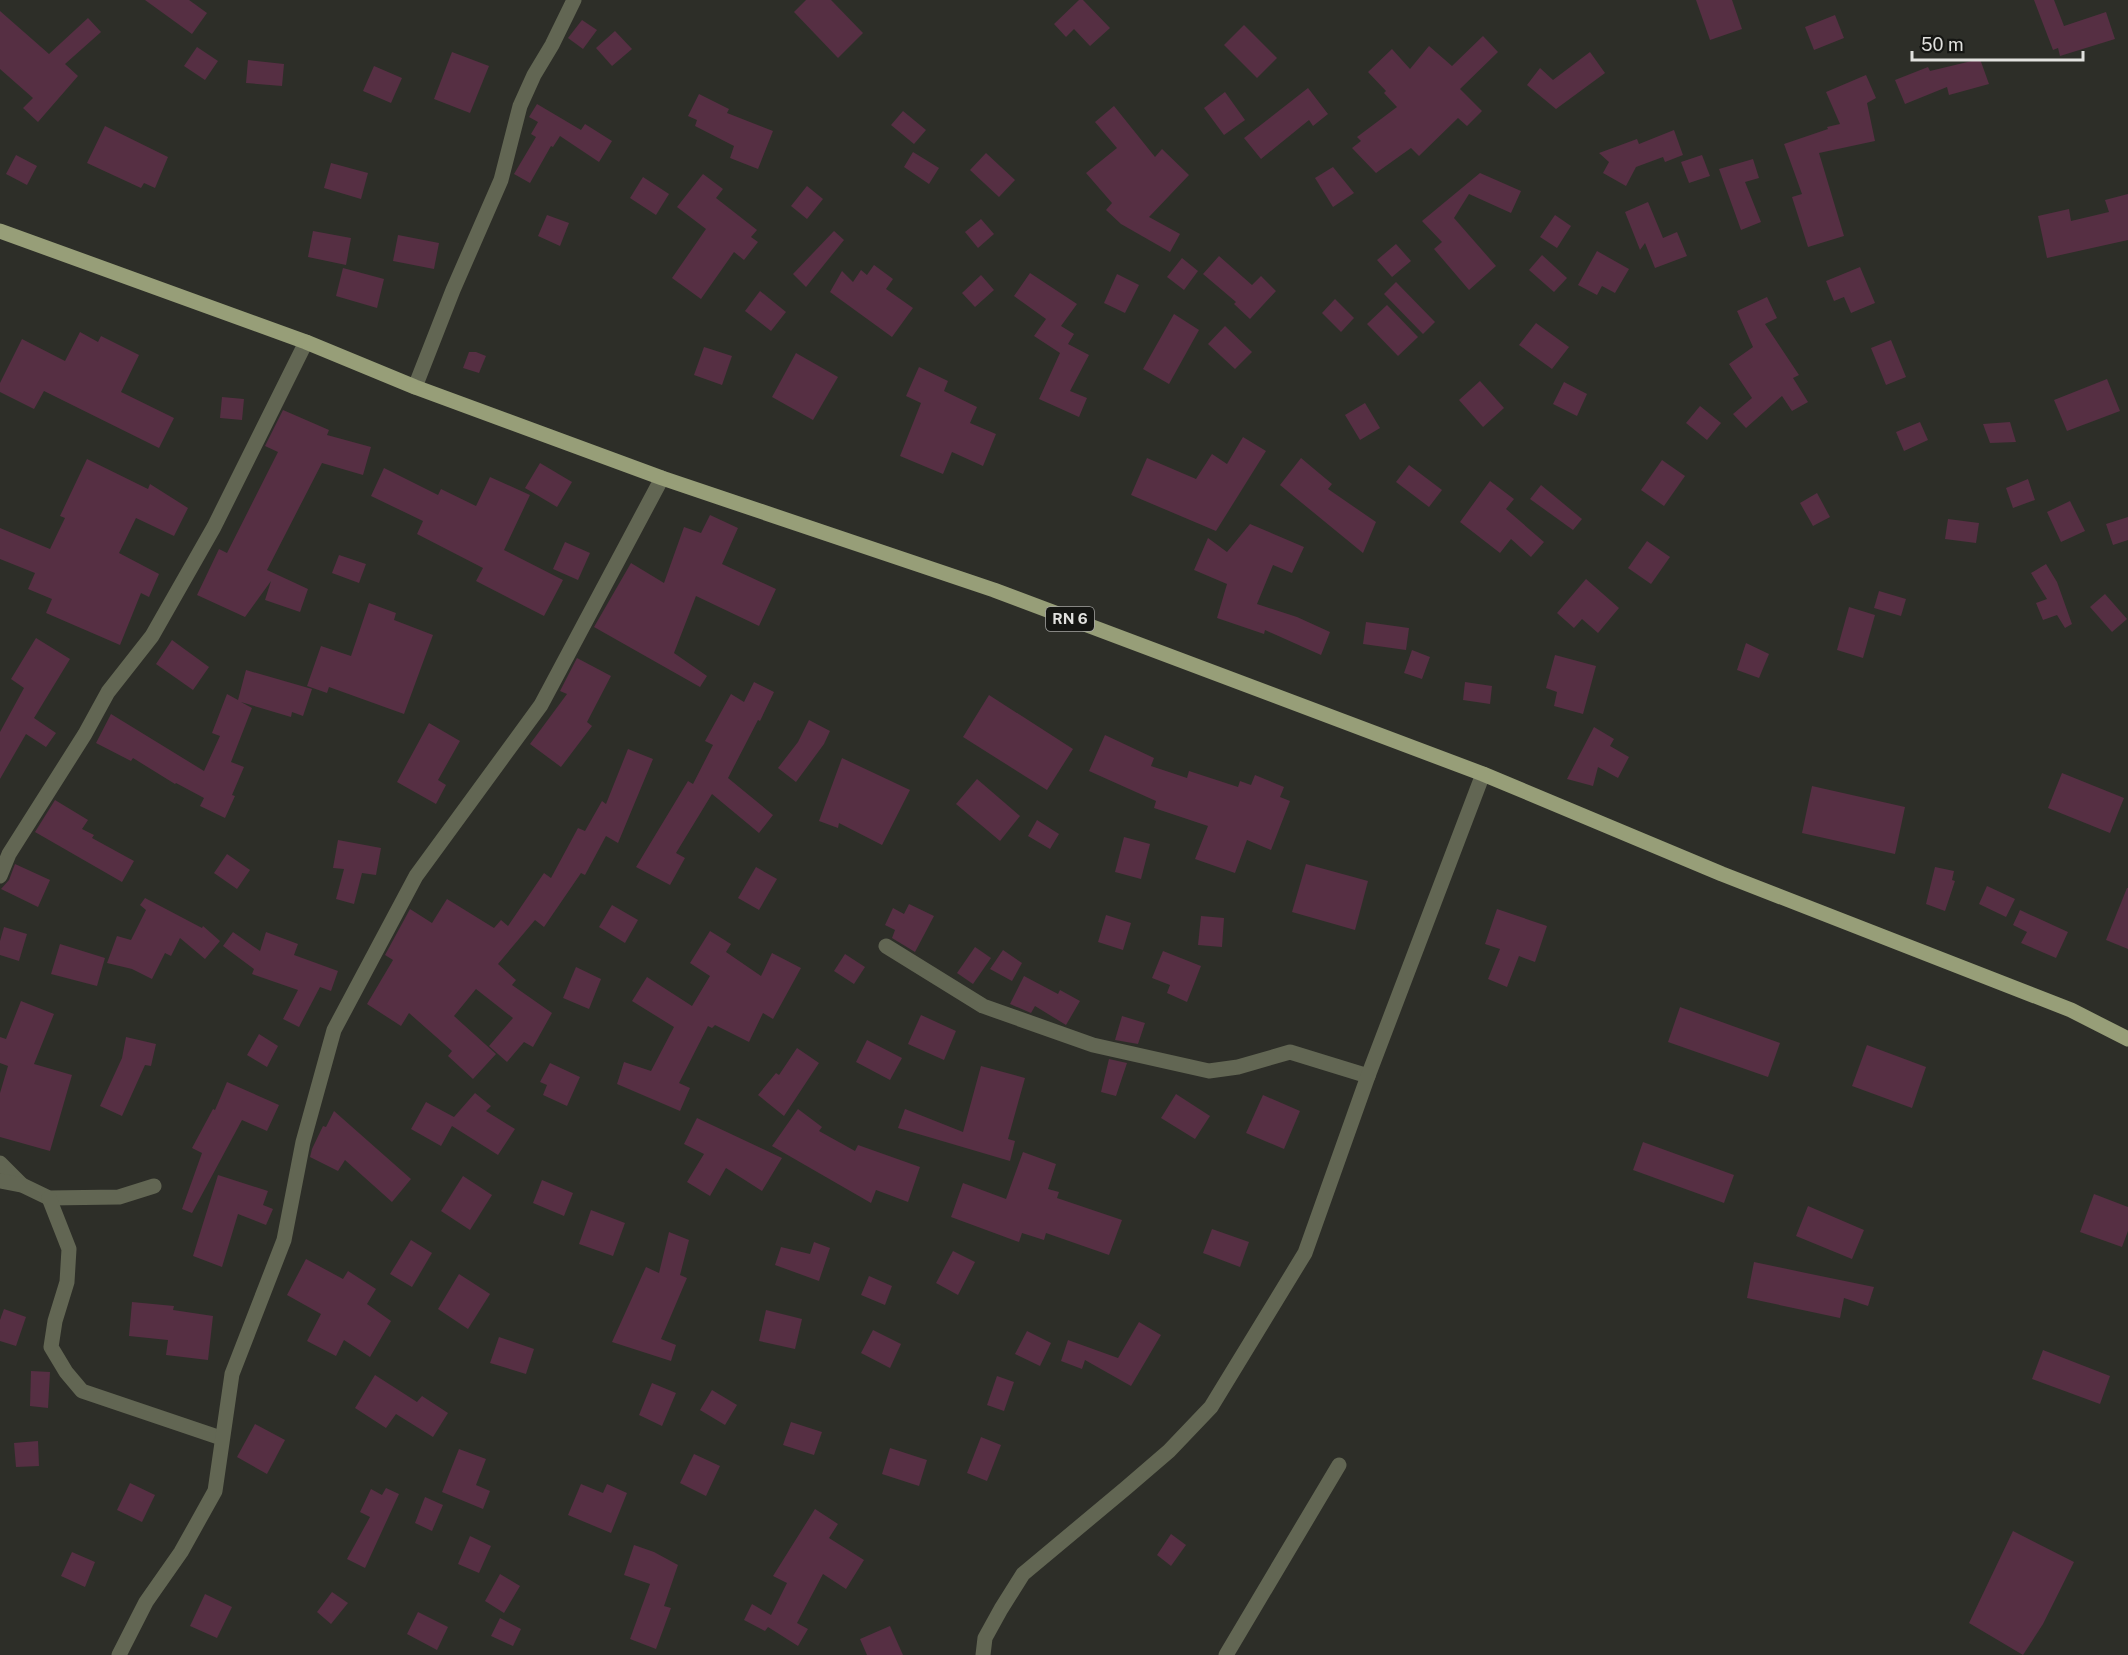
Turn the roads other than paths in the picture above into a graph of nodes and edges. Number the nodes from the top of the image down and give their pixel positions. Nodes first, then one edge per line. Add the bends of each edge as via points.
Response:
1 (574, 0) edge
2 (0, 231) edge
3 (306, 342) junction
4 (415, 387) junction
5 (662, 478) junction
6 (1483, 774) junction
7 (0, 876) edge
8 (886, 945) dead end
9 (2128, 1039) edge
10 (1368, 1076) junction
11 (0, 1163) edge
12 (0, 1181) edge
13 (22, 1185) junction
14 (154, 1186) dead end
15 (49, 1197) junction
16 (221, 1438) junction
17 (1339, 1465) dead end
18 (119, 1655) edge
19 (983, 1655) edge
20 (1226, 1655) edge

1 - 4 street via 520,106 501,180
2 - 3 main road, RN 6
3 - 4 main road, RN 6
3 - 7 street via 214,526 152,636 108,692 9,854
4 - 5 main road, RN 6
5 - 6 main road, RN 6 via 994,590
5 - 16 street via 541,705 416,876 334,1030 303,1142 284,1240 231,1374
6 - 9 main road, RN 6 via 1722,874 2071,1010
6 - 10 street
8 - 10 street via 984,1006 1093,1045 1209,1071 1290,1052
10 - 19 street via 1305,1253 1211,1407 1169,1450 1023,1574 985,1638
11 - 13 street
12 - 13 street
13 - 15 street
14 - 15 street via 119,1197
15 - 16 street via 69,1249 68,1282 51,1347 66,1372 82,1390
16 - 18 street via 215,1491 181,1552 146,1602
17 - 20 street

